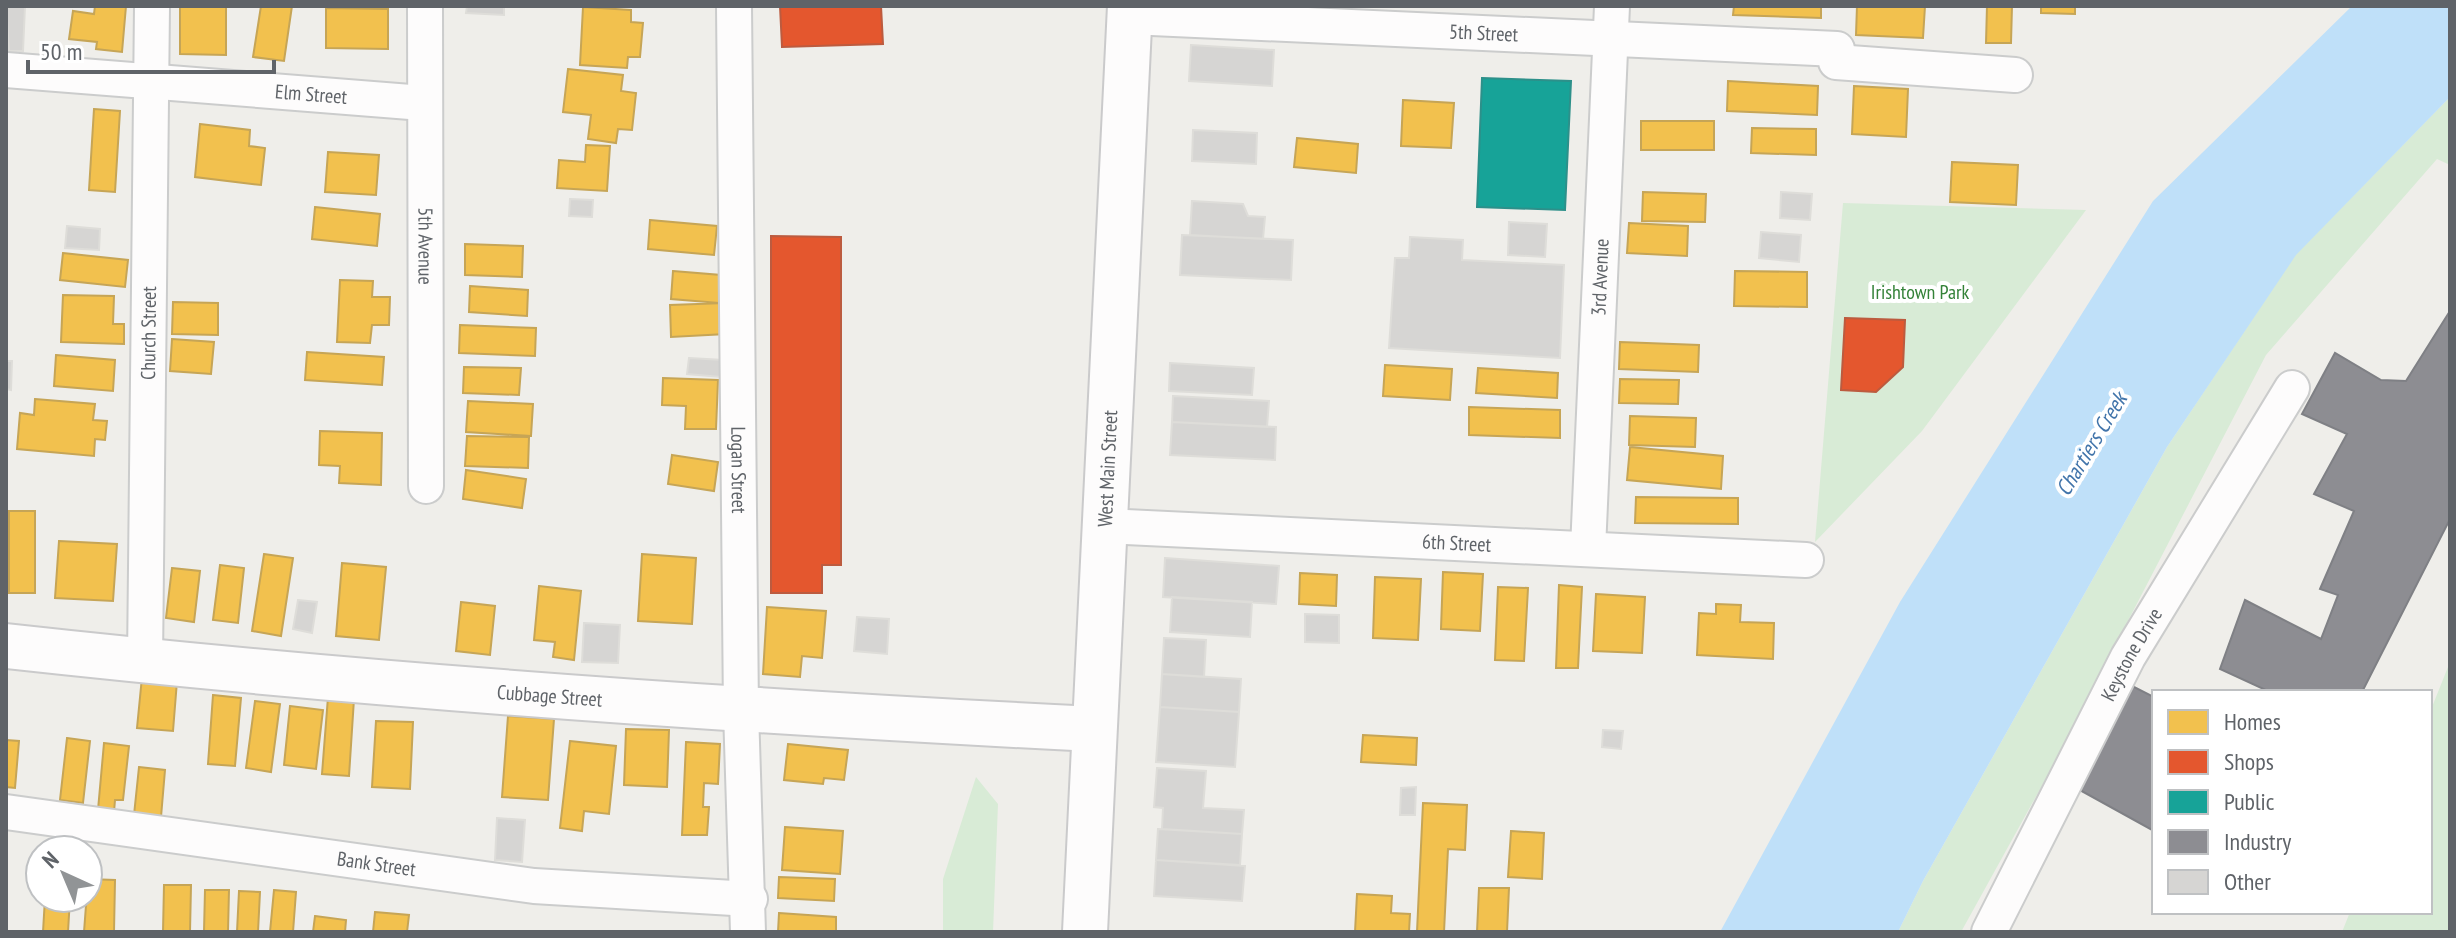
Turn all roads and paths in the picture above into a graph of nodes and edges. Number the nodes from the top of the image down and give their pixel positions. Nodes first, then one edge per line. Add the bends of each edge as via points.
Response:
1 (152, 6) edge
2 (425, 6) edge
3 (734, 6) edge
4 (1130, 12) edge
5 (1612, 21) edge
6 (6, 70) edge
7 (2015, 75) dead end
8 (149, 80) junction
9 (423, 103) junction
10 (2292, 388) dead end
11 (426, 486) dead end
12 (1105, 526) junction
13 (1588, 549) junction
14 (1806, 560) dead end
15 (6, 646) edge
16 (145, 661) junction
17 (741, 711) junction
18 (1094, 729) junction
19 (6, 812) edge
20 (749, 915) edge
21 (1085, 932) edge
22 (1989, 932) edge

1 - 8 street, Church Street
2 - 9 street, 5th Avenue
3 - 17 street, Logan Street
4 - 5 street, 5th Street
4 - 12 street, West Main Street
5 - 7 street, 5th Street via 1836,56
5 - 13 street, 3rd Avenue
6 - 8 street, Elm Street
8 - 9 street, Elm Street
8 - 16 street, Church Street
9 - 11 street, 5th Avenue
10 - 22 street, Keystone Drive via 2128,657
12 - 13 street, 6th Street
12 - 18 street, West Main Street
13 - 14 street, 6th Street
15 - 16 street, Cubbage Street
16 - 17 street, Cubbage Street
17 - 18 street, Cubbage Street
17 - 20 street, Logan Street
18 - 21 street, West Main Street
19 - 20 street, Bank Street

